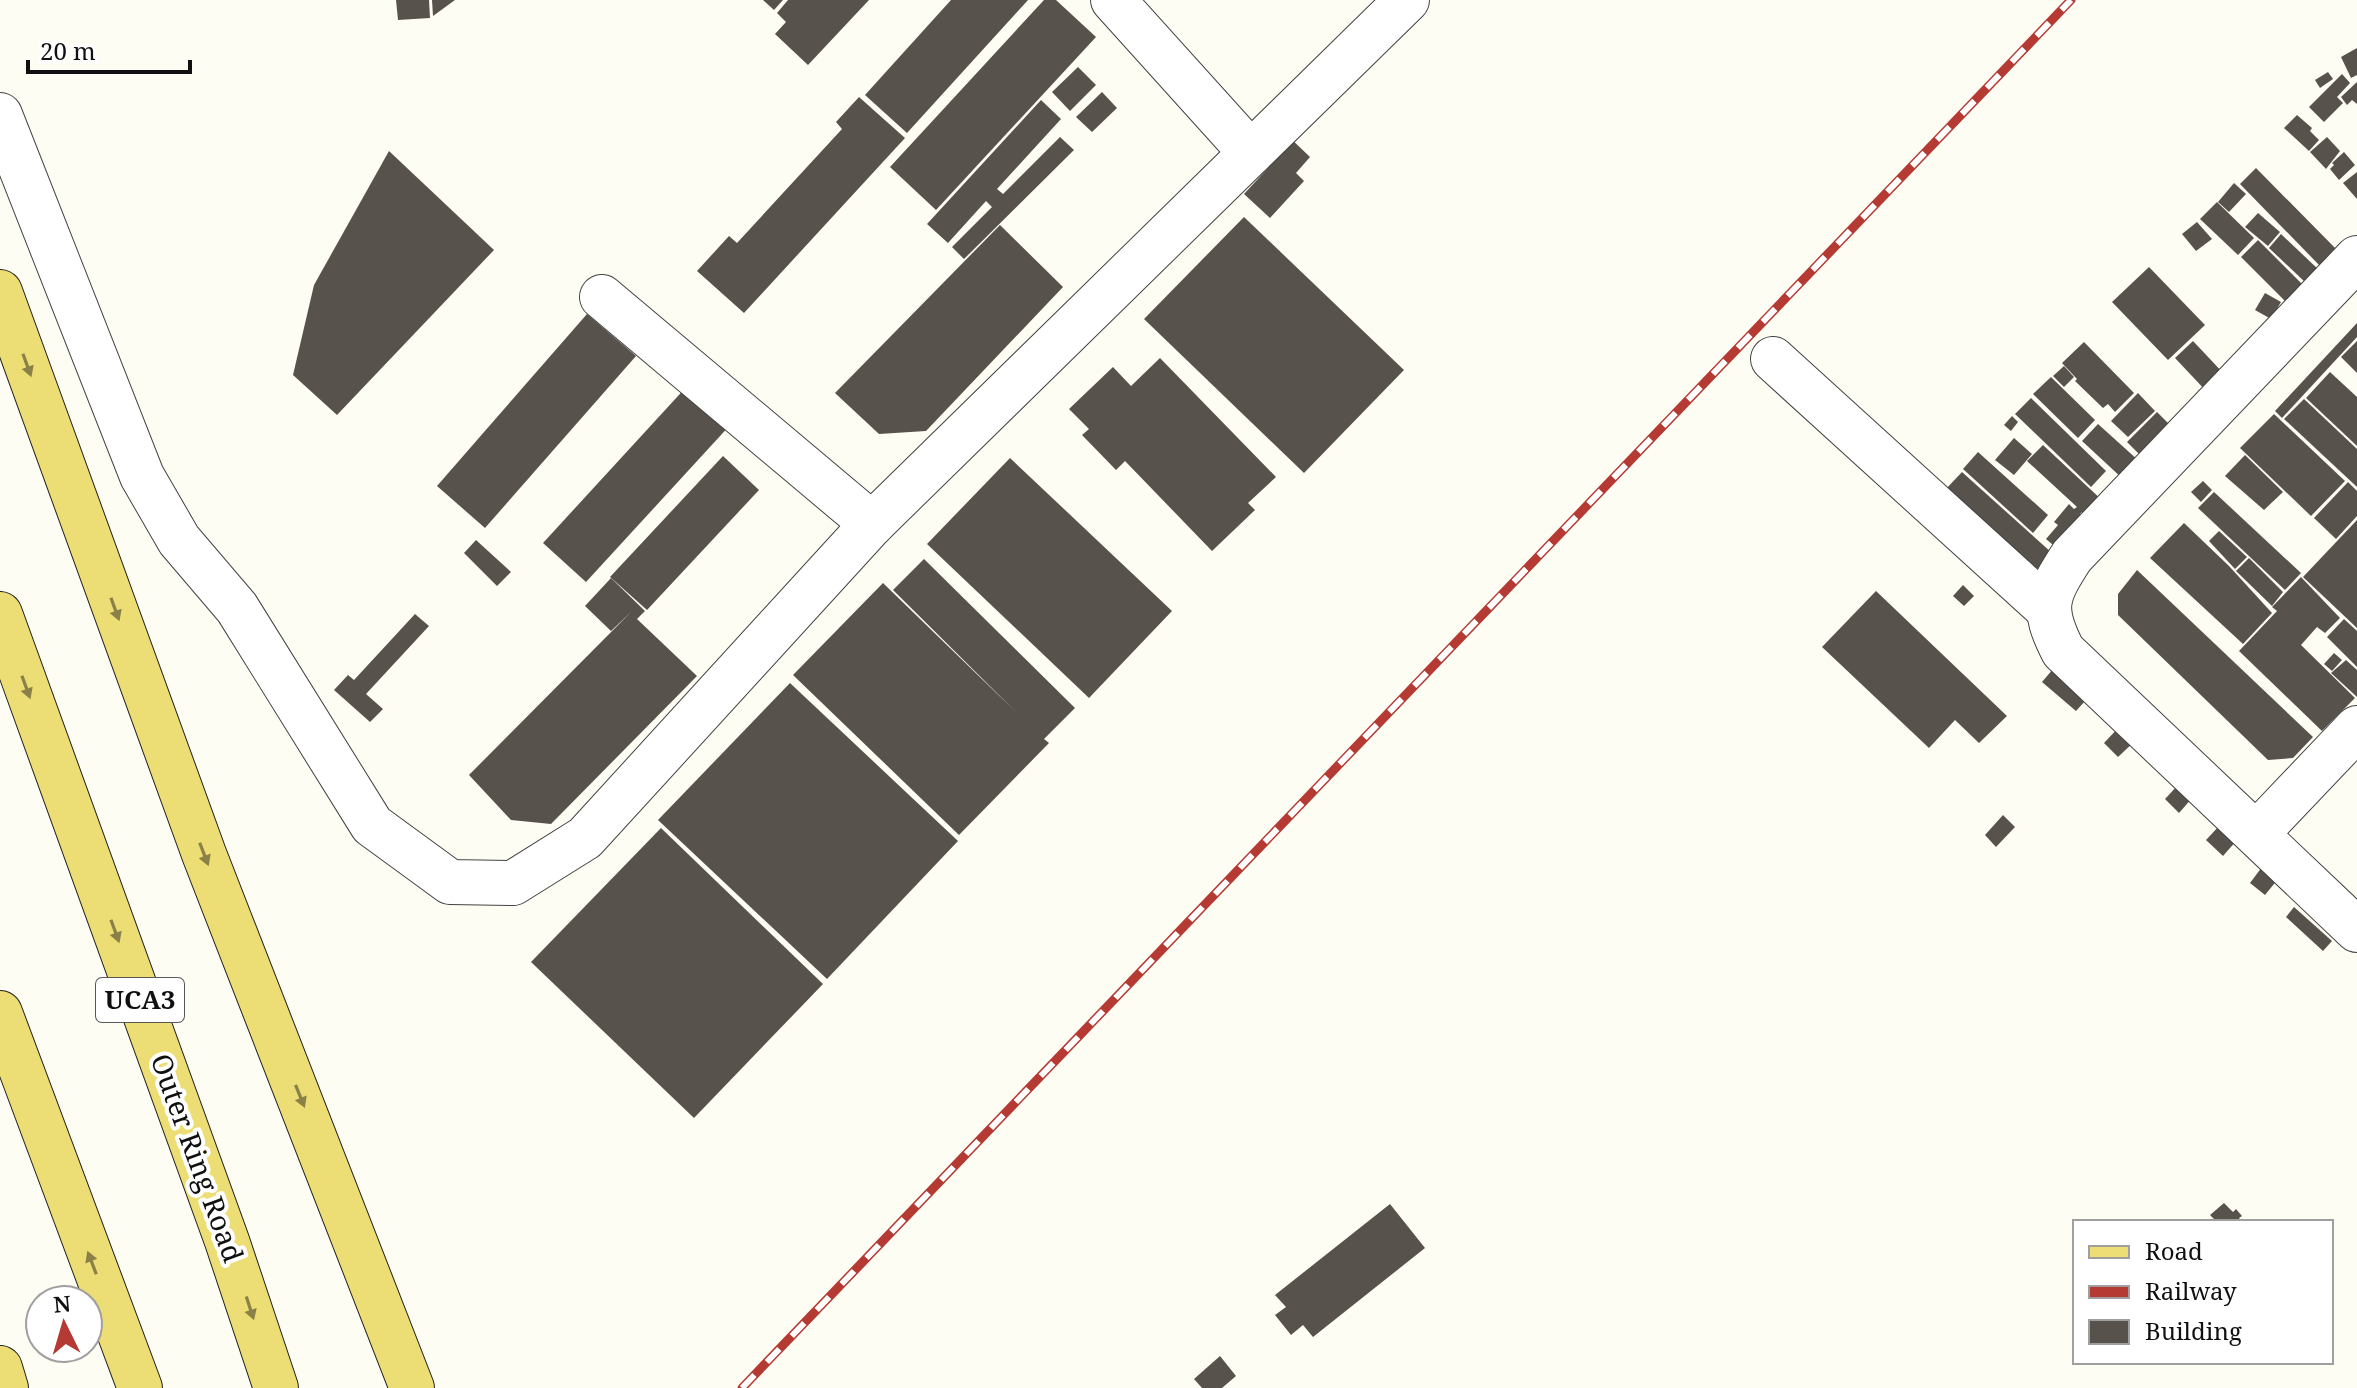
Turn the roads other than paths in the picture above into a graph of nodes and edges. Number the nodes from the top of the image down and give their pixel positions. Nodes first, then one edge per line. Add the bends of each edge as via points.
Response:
1 (1113, 0) edge
2 (1407, 0) edge
3 (0, 115) edge
4 (1251, 153) junction
5 (2357, 258) edge
6 (0, 292) edge
7 (602, 297) dead end
8 (1773, 359) dead end
9 (872, 524) junction
10 (2049, 610) junction
11 (0, 614) edge
12 (2357, 728) edge
13 (2257, 833) junction
14 (2357, 930) edge
15 (0, 1013) edge
16 (0, 1368) edge
17 (6, 1388) edge
18 (140, 1388) edge
19 (276, 1388) edge
20 (412, 1388) edge

1 - 4 street
2 - 4 street
3 - 9 street via 142,476 179,540 237,608 372,825 450,882 513,883 585,838
4 - 9 street
5 - 10 street via 2072,556 2053,586
6 -> 20 main road via 204,854
7 - 9 street
8 - 10 street
10 - 13 street via 2063,651
11 -> 19 main road, Outer Ring Road / UCA3
12 - 13 street
13 - 14 street
18 -> 15 main road
16 - 17 main road

